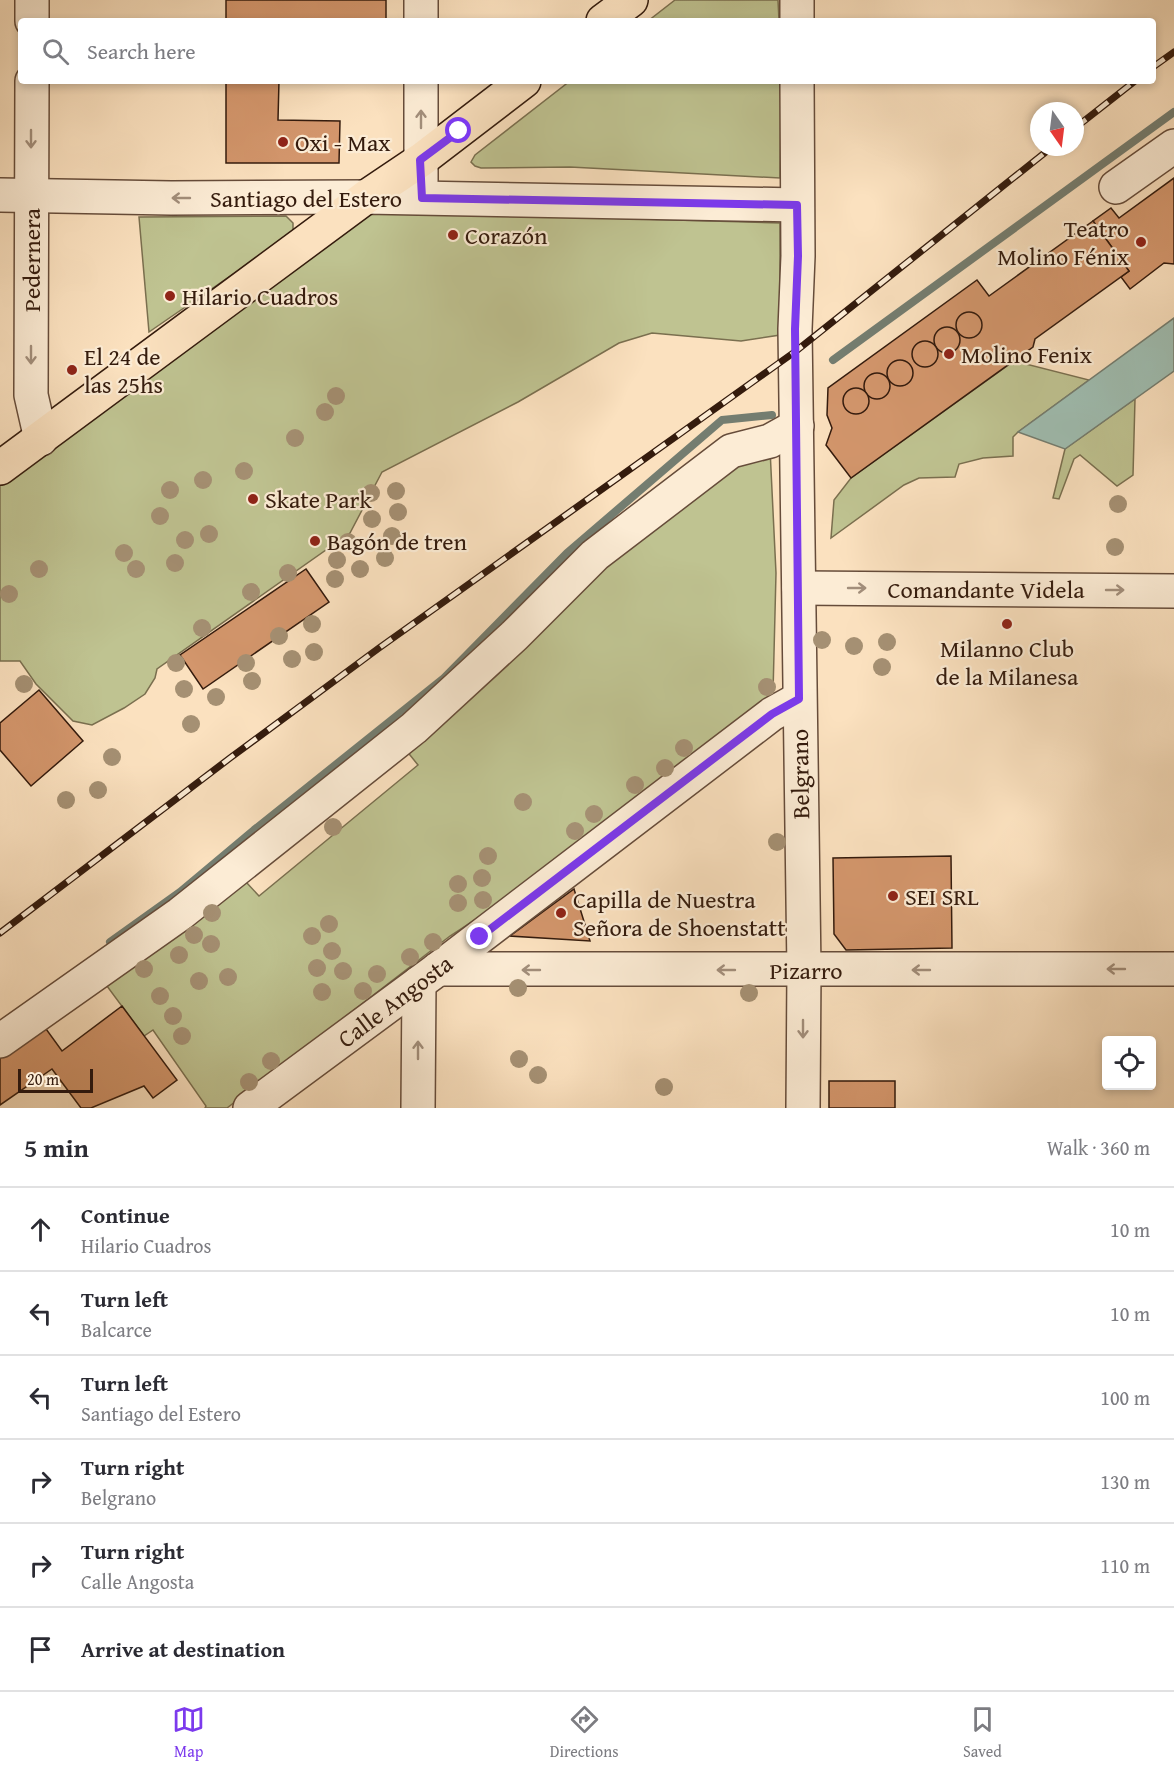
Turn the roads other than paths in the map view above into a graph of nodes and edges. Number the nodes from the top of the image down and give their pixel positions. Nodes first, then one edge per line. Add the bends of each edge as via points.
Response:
1 (32, 0) edge
2 (421, 0) edge
3 (631, 0) edge
4 (797, 0) edge
5 (32, 18) edge
6 (421, 18) edge
7 (607, 18) edge
8 (797, 18) edge
9 (32, 84) edge
10 (421, 84) edge
11 (520, 84) edge
12 (797, 84) edge
13 (1174, 146) edge
14 (420, 160) junction
15 (1116, 187) dead end
16 (16, 195) edge
17 (366, 197) junction
18 (422, 198) junction
19 (797, 205) junction
20 (797, 426) junction
21 (41, 439) junction
22 (0, 468) edge
23 (799, 588) junction
24 (1174, 591) edge
25 (799, 699) junction
26 (1174, 969) edge
27 (804, 970) junction
28 (428, 976) junction
29 (0, 1041) edge
30 (250, 1108) edge
31 (418, 1108) edge
32 (803, 1108) edge

1 - 5 street
2 - 6 street
3 - 7 main road
4 - 8 street
9 -> 16 street, Pedernera
14 -> 10 street
11 - 14 main road
12 - 19 street, Belgrano
13 - 15 street
14 - 17 main road
14 - 18 street
17 -> 16 street, Santiago del Estero
16 -> 21 street, Pedernera via 31,395
17 - 18 street, Santiago del Estero
17 - 21 main road
18 - 19 street, Santiago del Estero
19 - 20 street, Belgrano
20 - 23 street, Belgrano
20 - 29 street via 770,441 730,451 604,548 414,728 180,914
21 - 22 main road
23 -> 24 street, Comandante Videla
23 - 25 street, Belgrano
25 - 27 street, Belgrano
25 - 28 street, Calle Angosta via 772,714
26 -> 27 street, Pizarro
27 -> 28 street, Pizarro
27 -> 32 street, Belgrano
28 - 30 street, Calle Angosta
31 -> 28 street

